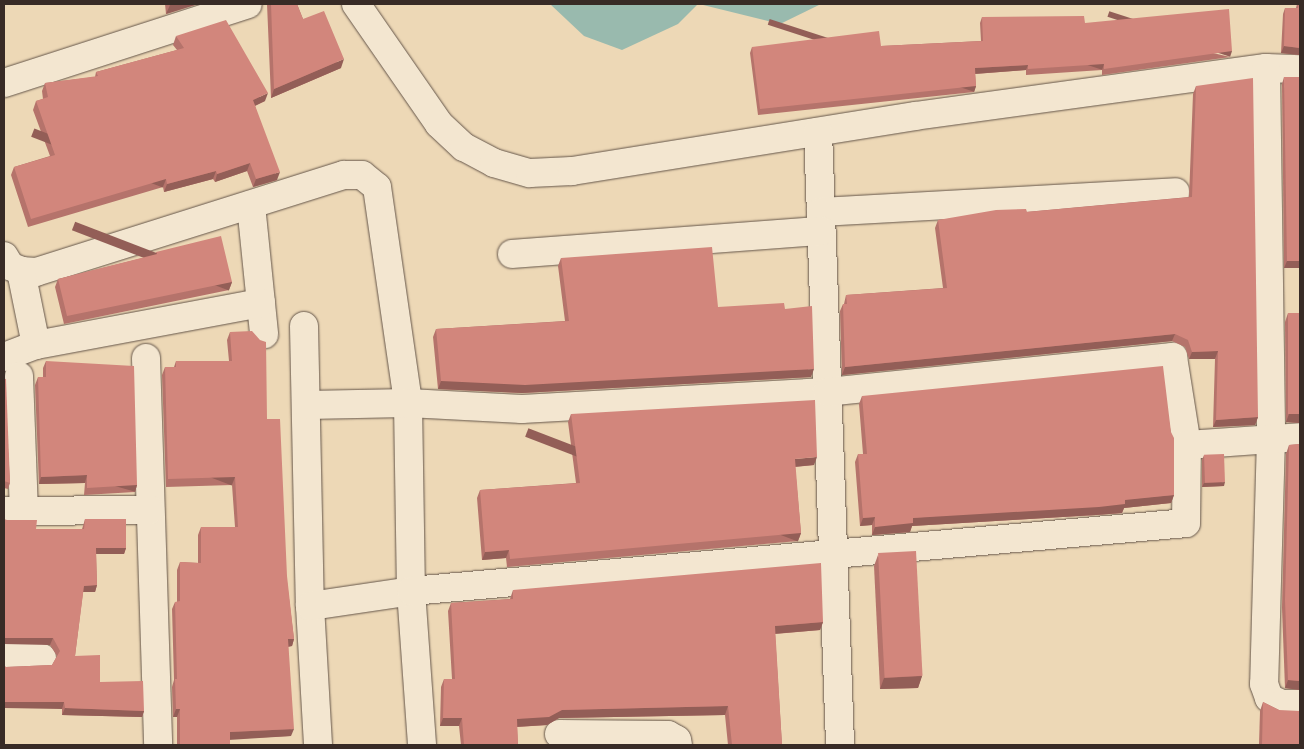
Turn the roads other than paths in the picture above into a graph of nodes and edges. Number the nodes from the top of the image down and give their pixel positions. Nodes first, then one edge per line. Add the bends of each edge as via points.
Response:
1 (248, 4) edge
2 (356, 4) edge
3 (1266, 68) junction
4 (1300, 69) edge
5 (4, 83) edge
6 (818, 132) junction
7 (1175, 192) dead end
8 (251, 205) junction
9 (821, 222) junction
10 (512, 254) dead end
11 (12, 264) edge
12 (261, 303) junction
13 (304, 326) dead end
14 (264, 334) dead end
15 (36, 345) junction
16 (146, 358) dead end
17 (11, 366) edge
18 (827, 392) junction
19 (408, 403) junction
20 (306, 404) junction
21 (1300, 437) edge
22 (1271, 438) junction
23 (1187, 445) junction
24 (150, 510) junction
25 (14, 511) edge
26 (835, 552) junction
27 (411, 591) junction
28 (310, 606) junction
29 (4, 658) edge
30 (42, 658) dead end
31 (1300, 704) edge
32 (560, 734) dead end
33 (158, 745) edge
34 (318, 745) edge
35 (422, 745) edge
36 (678, 745) edge
37 (840, 745) edge

1 - 5 street
2 - 6 street via 439,124 464,147 494,163 530,173 572,171
3 - 4 street
3 - 6 street
3 - 22 street
6 - 9 street
7 - 9 street
8 - 11 street via 36,272
8 - 12 street
8 - 19 street via 344,175 362,175 377,186
9 - 10 street
9 - 18 street
11 - 15 street
12 - 14 street
12 - 15 street
13 - 20 street
15 - 17 street
16 - 24 street
17 - 25 street
18 - 19 street via 522,409
18 - 23 street via 1173,357
18 - 26 street
19 - 20 street
19 - 27 street
20 - 28 street
21 - 22 street
22 - 23 street
22 - 31 street via 1264,684 1269,698 1282,704
23 - 26 street via 1186,523
24 - 25 street
24 - 33 street
26 - 27 street
26 - 37 street
27 - 28 street
27 - 35 street
28 - 34 street
29 - 30 street
32 - 36 street via 668,735 677,740

